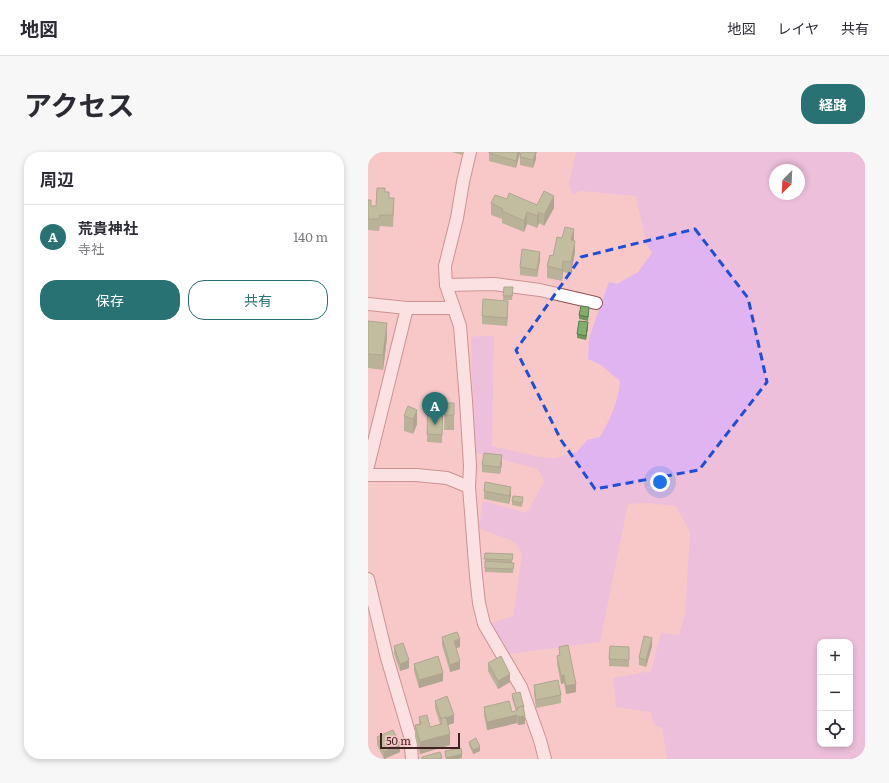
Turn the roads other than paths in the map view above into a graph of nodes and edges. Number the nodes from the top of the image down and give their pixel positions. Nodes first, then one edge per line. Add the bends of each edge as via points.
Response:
1 (470, 152) edge
2 (446, 285) junction
3 (596, 303) dead end
4 (368, 304) edge
5 (407, 308) junction
6 (454, 308) junction
7 (368, 466) edge
8 (368, 475) edge
9 (469, 487) junction
10 (368, 580) edge
11 (412, 759) edge
12 (546, 759) edge

1 - 2 street via 446,266
2 - 3 street via 494,284 540,290
2 - 6 street
4 - 5 street
5 - 6 street
5 - 7 street
6 - 9 street via 460,326 466,394
8 - 9 street via 447,478
9 - 12 street via 476,576 484,624 521,687
10 - 11 street via 410,736

